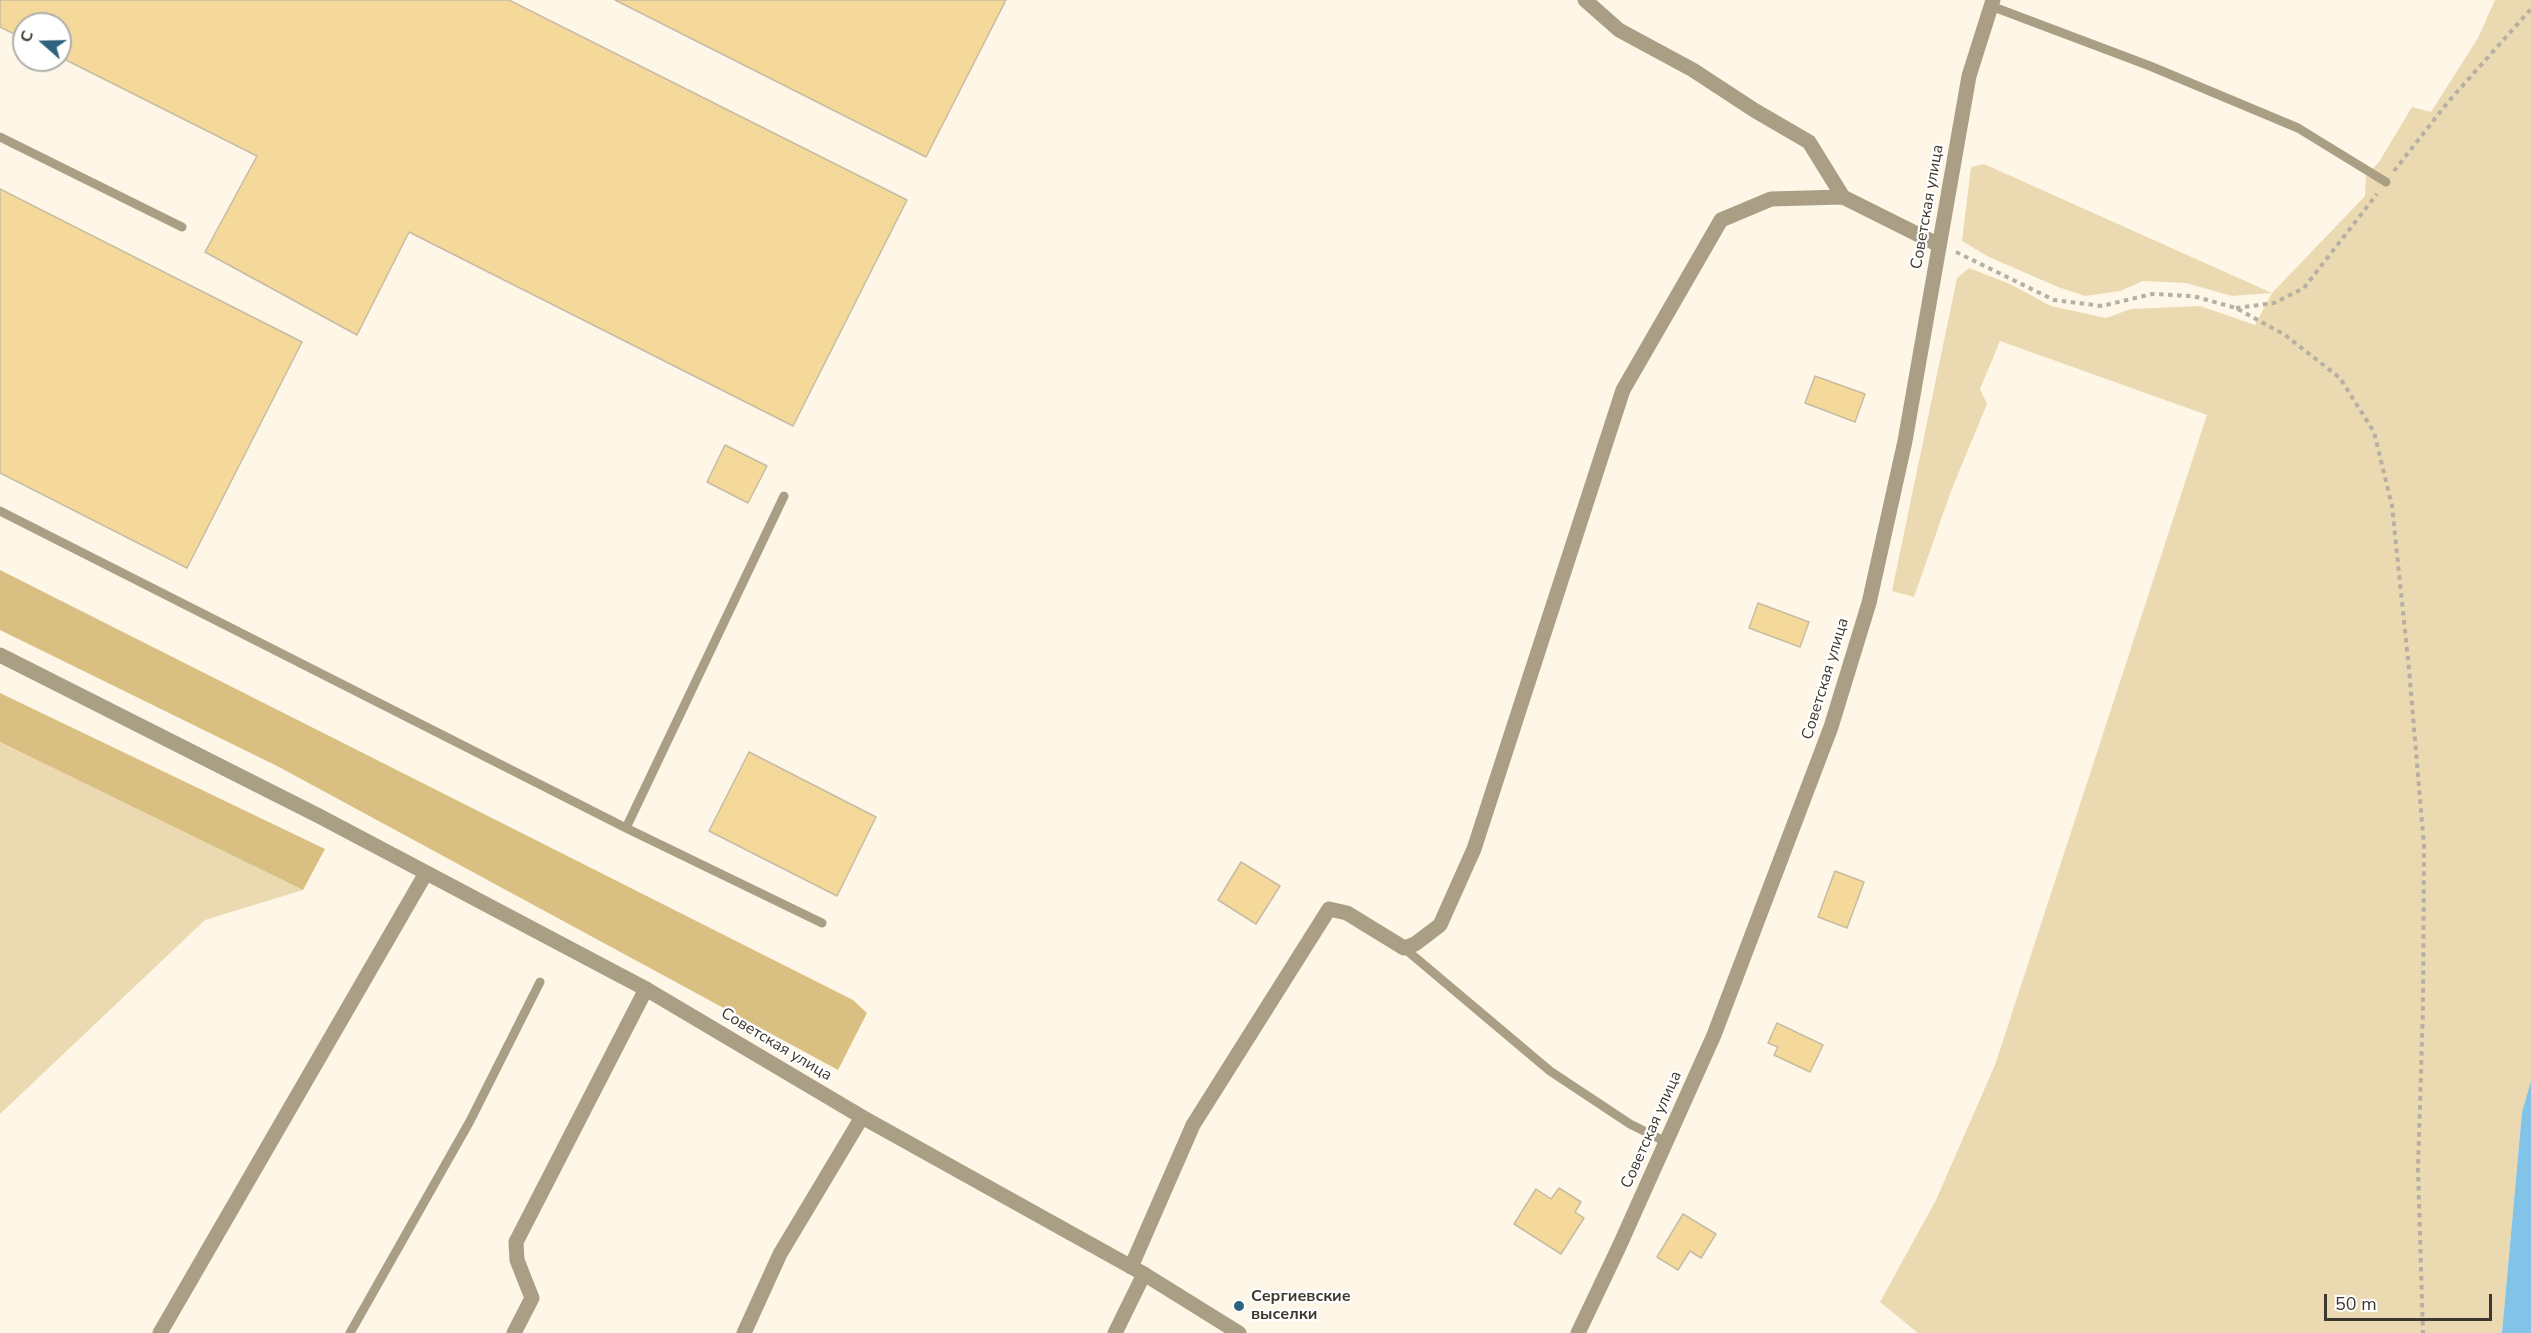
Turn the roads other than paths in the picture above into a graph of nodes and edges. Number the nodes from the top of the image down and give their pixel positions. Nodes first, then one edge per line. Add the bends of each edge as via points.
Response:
1 (1585, 0) edge
2 (1992, 3) edge
3 (0, 137) edge
4 (2386, 182) dead end
5 (1844, 197) junction
6 (182, 227) dead end
7 (1939, 245) junction
8 (784, 496) dead end
9 (0, 511) edge
10 (0, 655) edge
11 (626, 828) junction
12 (426, 873) junction
13 (822, 923) dead end
14 (1404, 948) junction
15 (540, 982) dead end
16 (646, 989) junction
17 (862, 1117) junction
18 (1666, 1142) junction
19 (1138, 1271) junction
20 (160, 1333) edge
21 (350, 1333) edge
22 (514, 1333) edge
23 (744, 1333) edge
24 (1115, 1333) edge
25 (1239, 1333) edge
26 (1578, 1333) edge

1 - 5 street via 1619,30 1693,70 1809,142
2 - 4 lane via 2298,128
2 - 7 street, Советская улица via 1969,76
3 - 6 lane
5 - 7 street
5 - 14 street via 1771,199 1721,220 1623,390 1474,849 1440,925
7 - 18 street, Советская улица via 1905,441 1869,603 1832,728 1714,1035
8 - 11 lane
9 - 11 lane
10 - 12 street, Советская улица
11 - 13 lane
12 - 16 street, Советская улица
12 - 20 street
14 - 18 lane via 1550,1071 1630,1124
14 - 19 street via 1347,913 1329,909 1193,1125
15 - 21 lane via 470,1121
16 - 17 street, Советская улица
16 - 22 street via 516,1242 517,1260 532,1298
17 - 19 street, Советская улица
17 - 23 street via 780,1254
18 - 26 street, Советская улица
19 - 24 street
19 - 25 street, Советская улица

